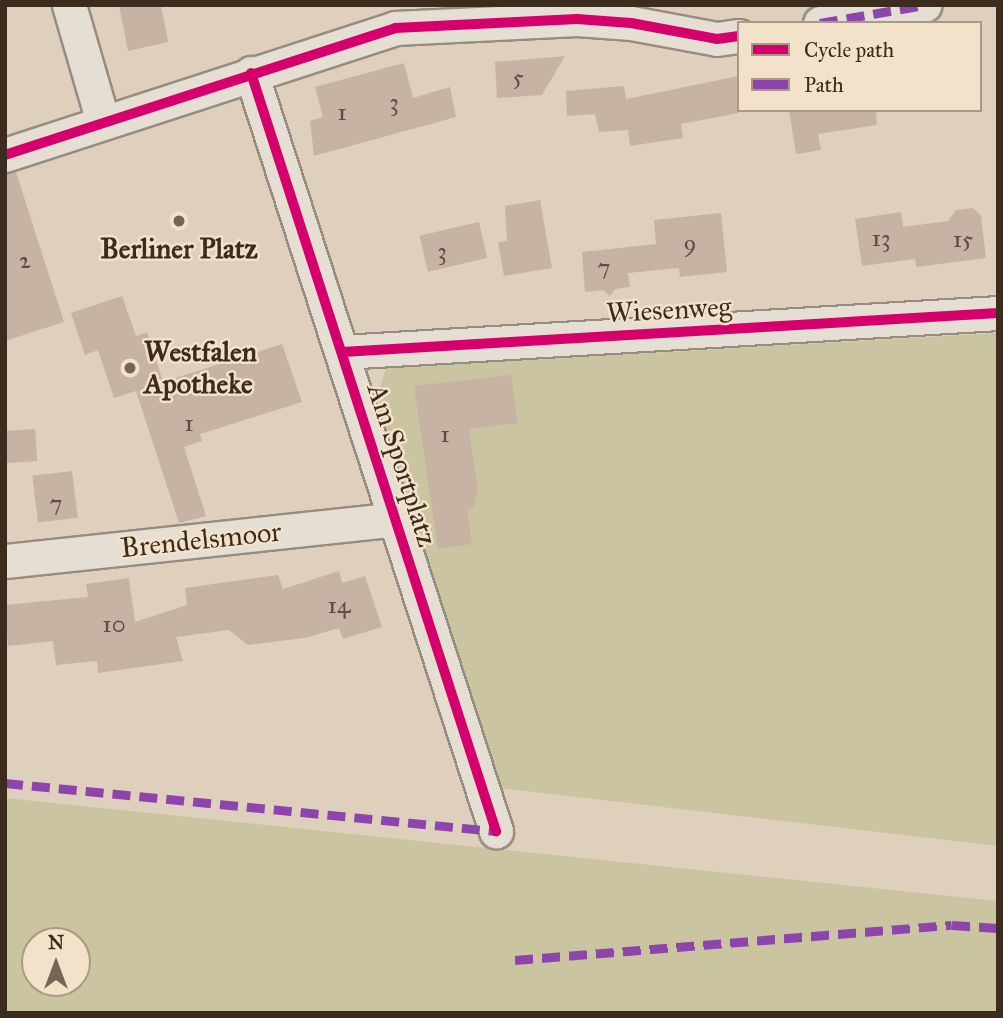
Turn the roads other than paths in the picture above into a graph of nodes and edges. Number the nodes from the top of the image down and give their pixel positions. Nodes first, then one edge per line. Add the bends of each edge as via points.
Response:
1 (69, 5) edge
2 (924, 5) edge
3 (832, 21) edge
4 (737, 36) edge
5 (251, 73) junction
6 (103, 122) junction
7 (5, 155) edge
8 (998, 313) edge
9 (342, 352) junction
10 (396, 519) junction
11 (5, 561) edge
12 (495, 831) dead end

1 - 6 street
2 - 3 street
4 - 5 street via 717,39 631,23 577,19 447,24 396,28
5 - 6 street
5 - 9 street, Am Sportplatz
6 - 7 street
8 - 9 street, Wiesenweg
9 - 10 street, Am Sportplatz
10 - 11 street, Brendelsmoor
10 - 12 street, Am Sportplatz

